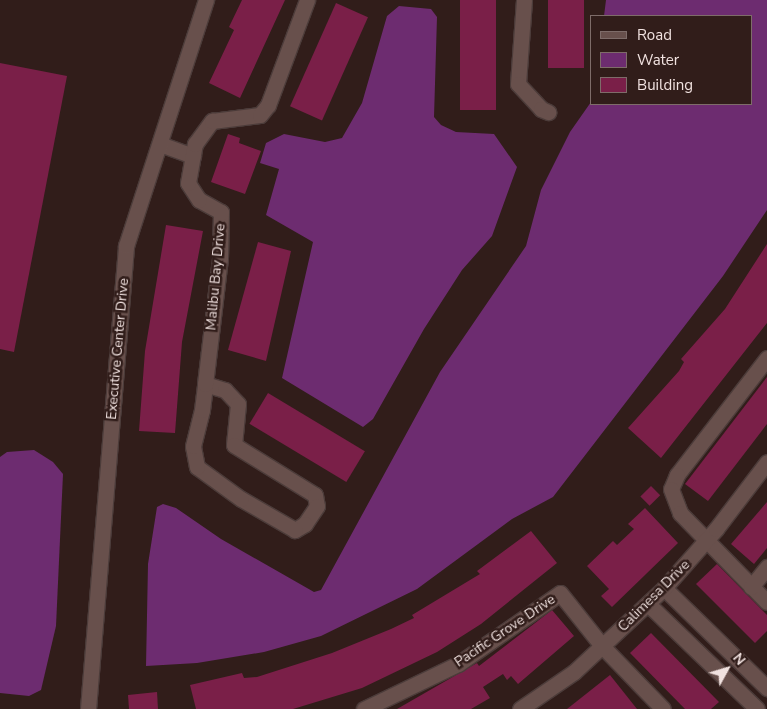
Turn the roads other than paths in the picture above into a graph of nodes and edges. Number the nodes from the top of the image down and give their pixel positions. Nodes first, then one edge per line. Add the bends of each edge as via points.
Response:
1 (206, 0) edge
2 (307, 0) edge
3 (524, 0) edge
4 (548, 112) dead end
5 (160, 144) junction
6 (193, 156) junction
7 (767, 358) edge
8 (205, 384) junction
9 (767, 462) edge
10 (705, 542) junction
11 (767, 567) edge
12 (751, 587) junction
13 (664, 588) junction
14 (767, 602) edge
15 (648, 604) junction
16 (690, 613) junction
17 (674, 629) junction
18 (602, 647) junction
19 (730, 651) junction
20 (715, 668) junction
21 (767, 688) edge
22 (652, 706) edge
23 (88, 709) edge
24 (364, 709) edge
25 (520, 709) edge
26 (757, 709) edge

1 - 5 street, Executive Center Drive
2 - 6 street, Malibu Bay Drive via 268,105 260,115 212,121 195,144
3 - 4 street via 518,84 541,109
5 - 6 street
5 - 23 street, Executive Center Drive via 126,246
6 - 8 street, Malibu Bay Drive via 188,184 199,200 221,212 220,258
7 - 10 street via 677,475 671,489 680,513
8 - 8 street, Malibu Bay Drive via 193,446 197,467 241,499 295,530 304,524 317,506 315,495 234,445 238,404 225,390
9 - 10 street, Calimesa Drive
10 - 12 street
10 - 13 street, Calimesa Drive
11 - 12 street
12 - 14 street
13 - 15 street, Calimesa Drive
13 - 16 street
15 - 17 street
15 - 18 street, Calimesa Drive
16 - 17 street
16 - 19 street
17 - 20 street
18 - 22 street, Pacific Grove Drive
18 - 24 street, Pacific Grove Drive via 560,593 458,664
18 - 25 street, Calimesa Drive via 574,672
19 - 20 street
19 - 21 street
20 - 26 street

